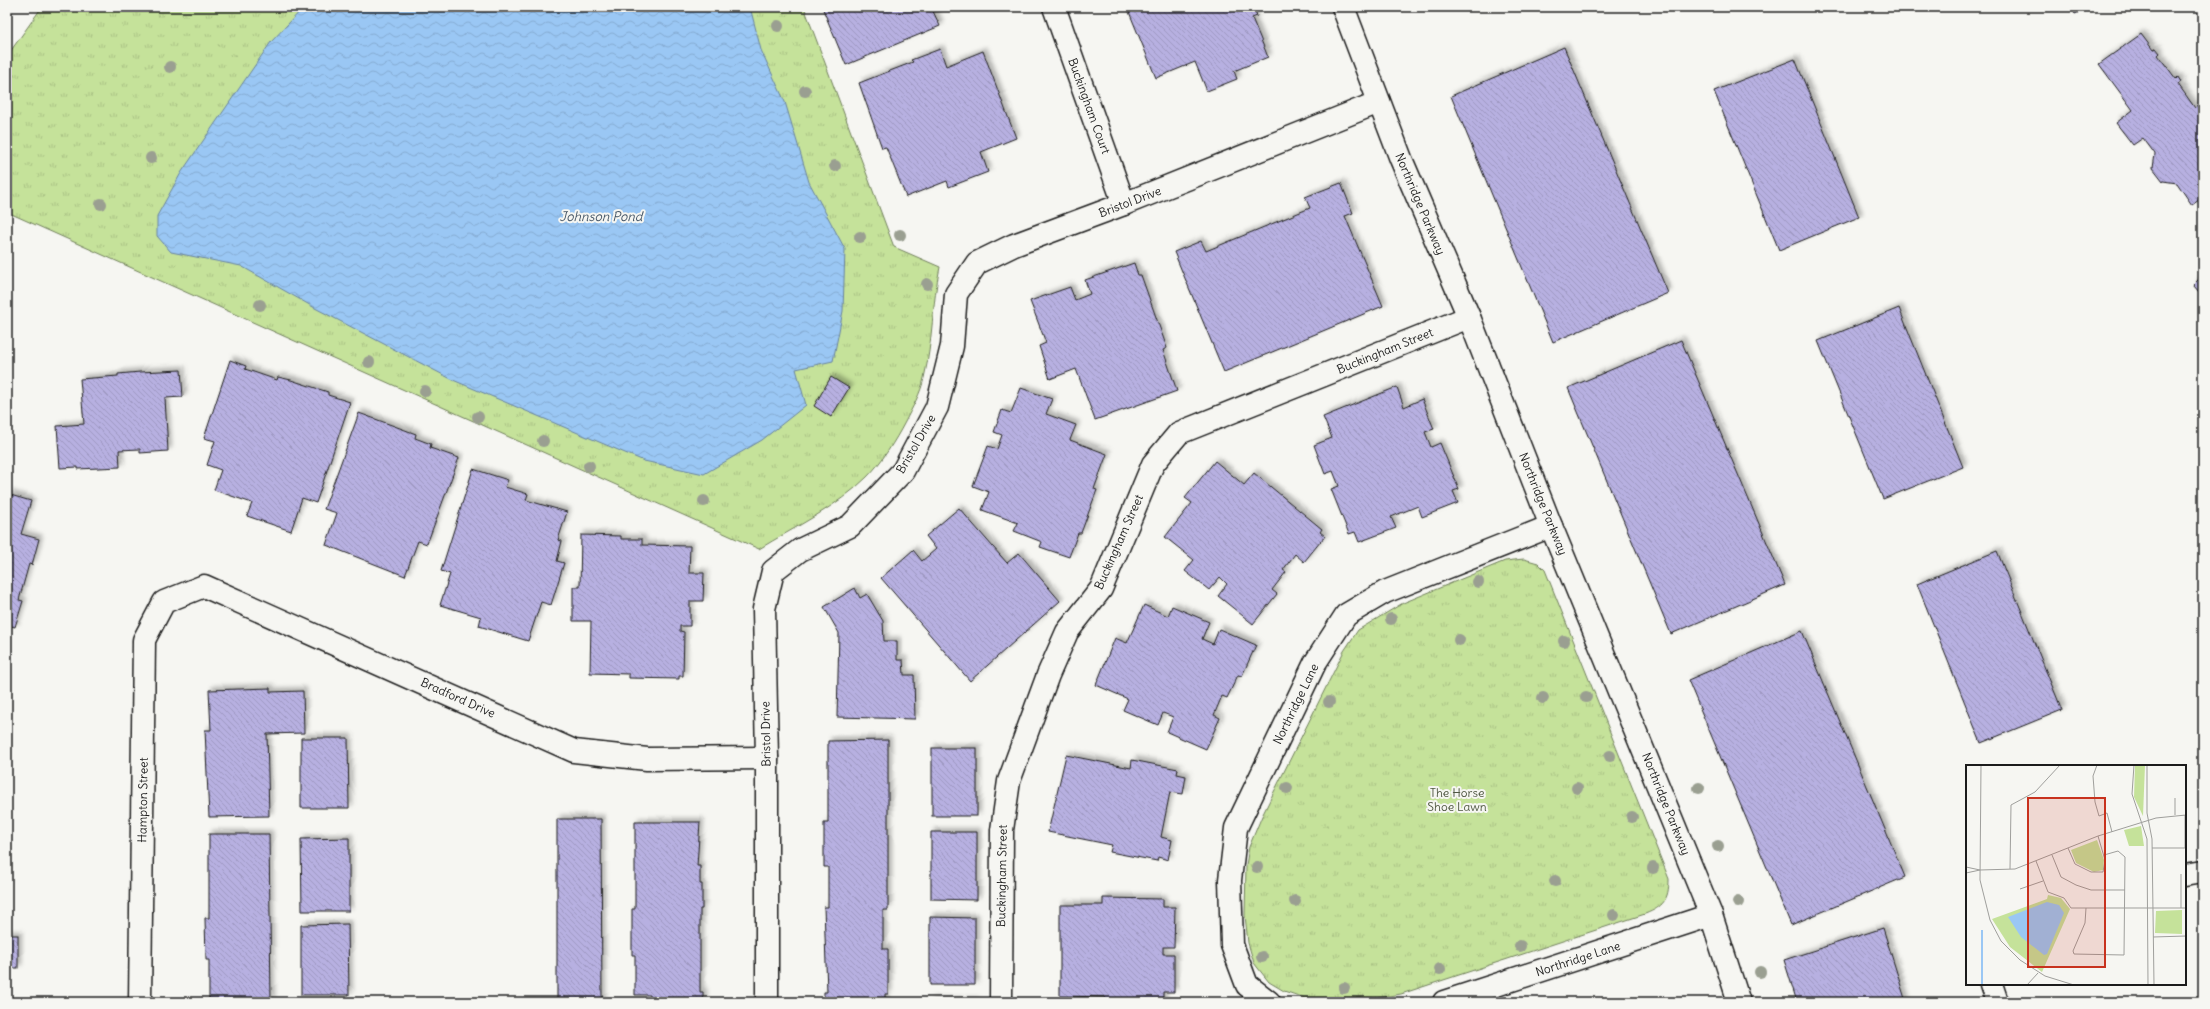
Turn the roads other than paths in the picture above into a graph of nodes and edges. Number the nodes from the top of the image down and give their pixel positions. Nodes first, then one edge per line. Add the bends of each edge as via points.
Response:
1 (1054, 7) edge
2 (1343, 7) edge
3 (1379, 102) junction
4 (1124, 204) junction
5 (1469, 317) junction
6 (1551, 526) junction
7 (164, 602) joint
8 (767, 758) junction
9 (2203, 872) edge
10 (2186, 876) edge
11 (1712, 915) junction
12 (1991, 985) edge
13 (1458, 1000) edge
14 (140, 1002) edge
15 (767, 1002) edge
16 (1001, 1002) edge
17 (1269, 1002) edge
18 (1739, 1002) edge
19 (1997, 1002) edge

1 - 4 street, Buckingham Court
2 - 3 street, Northridge Parkway
3 - 4 street, Bristol Drive
3 - 5 street, Northridge Parkway
4 - 8 street, Bristol Drive via 1014,245 977,263 956,294 952,346 937,407 903,471 850,526 800,550 773,571 764,609
5 - 6 street, Northridge Parkway
5 - 16 street, Buckingham Street via 1179,433 1153,464 1101,589 1068,632 1048,675 1009,781 1002,830
6 - 11 street, Northridge Parkway
6 - 17 street, Northridge Lane via 1385,592 1346,615 1315,663 1236,828 1230,880 1232,945 1247,985
7 - 8 street, Bradford Drive via 204,586 574,751 647,759
7 - 14 street, Hampton Street via 144,640
8 - 15 street, Bristol Drive
9 - 10 street
11 - 13 street, Northridge Lane
11 - 18 street, Northridge Parkway
12 - 19 street

